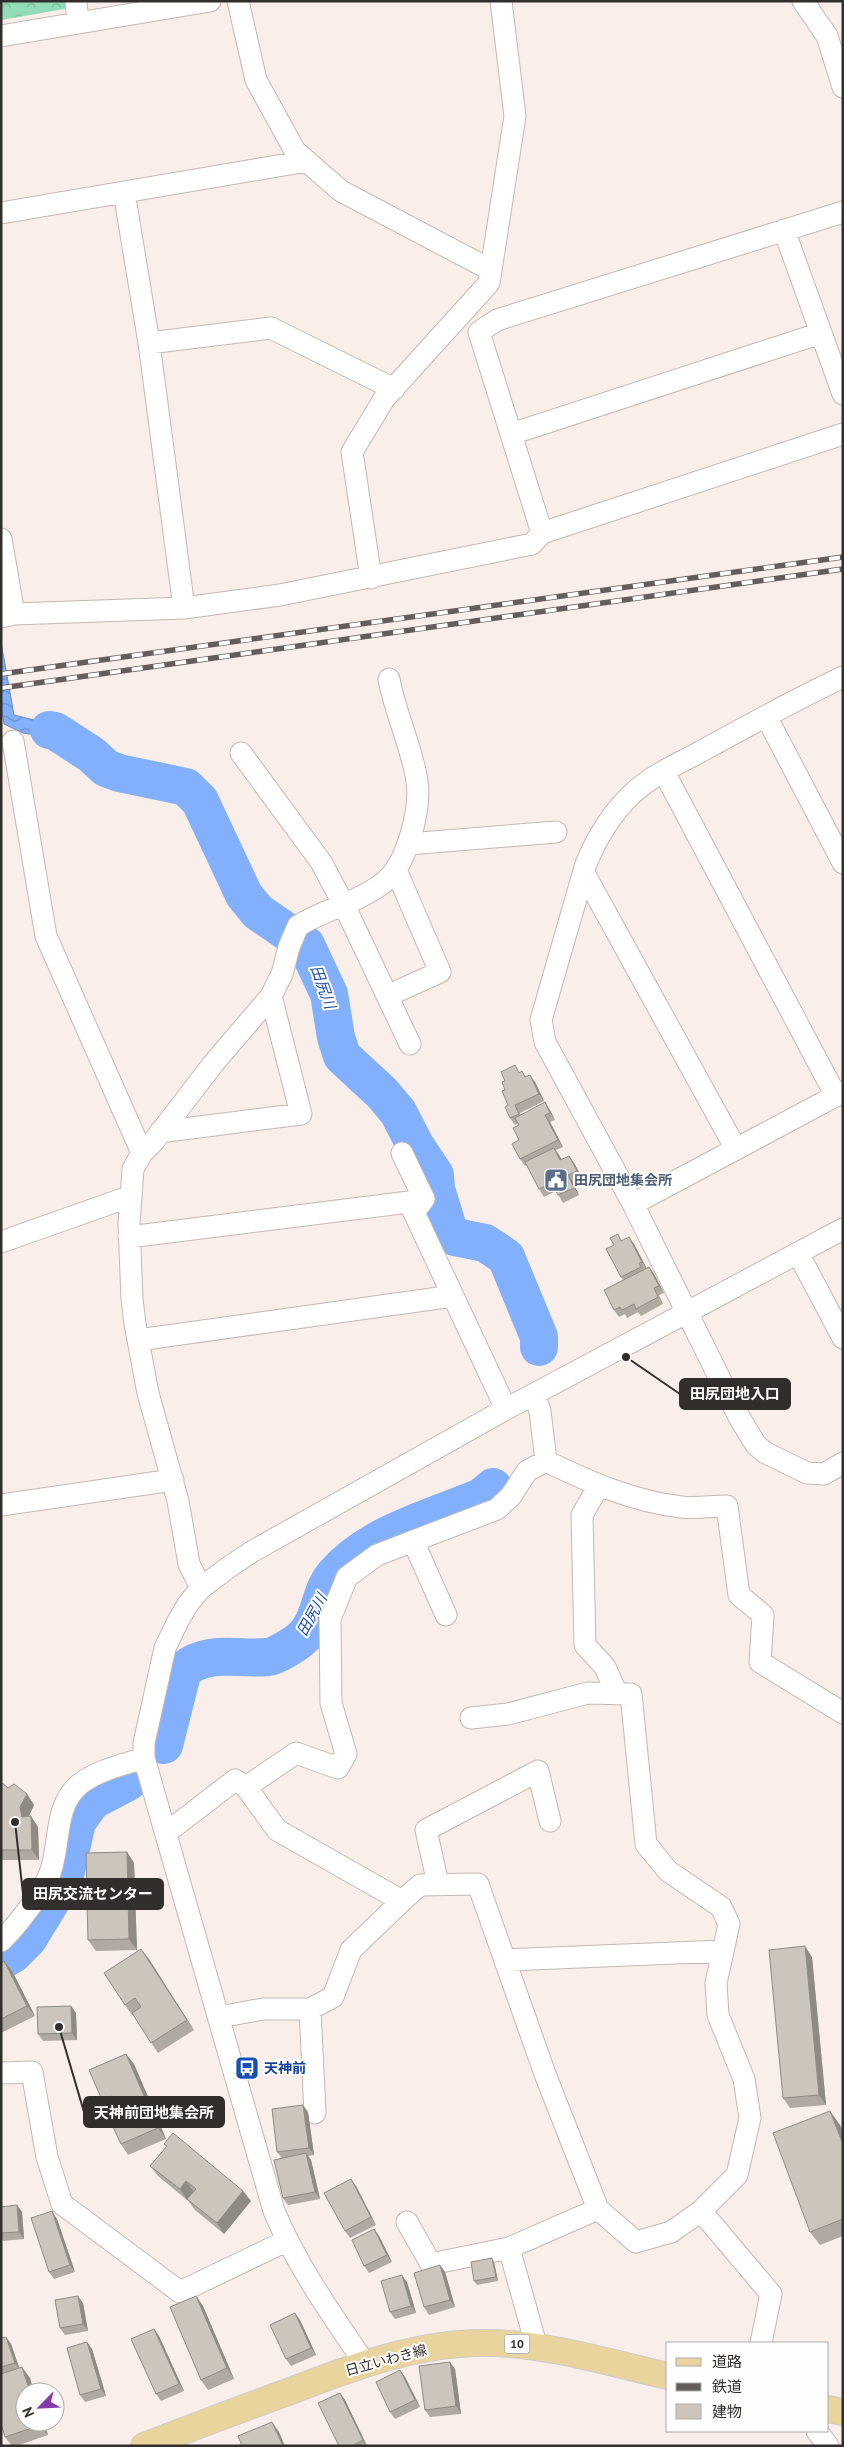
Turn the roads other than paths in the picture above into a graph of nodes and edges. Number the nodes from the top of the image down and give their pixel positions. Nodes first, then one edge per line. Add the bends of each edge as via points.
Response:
1 (76, 1) edge
2 (210, 1) edge
3 (238, 1) edge
4 (502, 1) edge
5 (803, 1) edge
6 (78, 23) junction
7 (1, 36) edge
8 (843, 87) edge
9 (307, 161) junction
10 (124, 192) junction
11 (843, 212) edge
12 (1, 213) edge
13 (784, 230) junction
14 (491, 270) junction
15 (821, 333) junction
16 (149, 343) junction
17 (394, 388) junction
18 (843, 394) edge
19 (511, 434) junction
20 (843, 434) edge
21 (542, 533) junction
22 (1, 538) edge
23 (371, 578) junction
24 (184, 608) junction
25 (6, 616) edge
26 (843, 677) edge
27 (389, 678) dead end
28 (766, 716) junction
29 (13, 742) dead end
30 (240, 753) dead end
31 (664, 772) junction
32 (834, 826) edge
33 (556, 832) dead end
34 (408, 844) junction
35 (843, 863) edge
36 (396, 870) junction
37 (584, 873) junction
38 (344, 906) junction
39 (271, 996) junction
40 (387, 996) junction
41 (410, 1044) dead end
42 (840, 1094) edge
43 (160, 1132) junction
44 (736, 1149) junction
45 (142, 1153) junction
46 (402, 1153) dead end
47 (131, 1196) junction
48 (633, 1204) junction
49 (414, 1212) junction
50 (843, 1229) edge
51 (130, 1237) junction
52 (1, 1242) edge
53 (798, 1253) junction
54 (453, 1296) junction
55 (687, 1310) junction
56 (843, 1338) edge
57 (138, 1340) junction
58 (534, 1394) junction
59 (506, 1409) junction
60 (546, 1462) junction
61 (843, 1464) edge
62 (173, 1480) junction
63 (598, 1486) junction
64 (1, 1505) edge
65 (414, 1541) junction
66 (201, 1588) junction
67 (446, 1615) dead end
68 (617, 1694) junction
69 (843, 1712) edge
70 (472, 1718) dead end
71 (144, 1758) junction
72 (246, 1787) junction
73 (550, 1821) dead end
74 (166, 1833) junction
75 (438, 1884) junction
76 (402, 1901) junction
77 (1, 1941) edge
78 (723, 1951) junction
79 (505, 1960) junction
80 (310, 2009) junction
81 (219, 2017) junction
82 (1, 2074) edge
83 (315, 2113) dead end
84 (598, 2209) junction
85 (700, 2211) junction
86 (407, 2222) dead end
87 (286, 2241) junction
88 (509, 2248) junction
89 (761, 2342) edge
90 (537, 2348) junction
91 (366, 2364) junction
92 (666, 2376) edge
93 (829, 2409) edge
94 (843, 2412) edge
95 (818, 2432) edge
96 (144, 2446) edge
97 (828, 2446) edge

1 - 6 street
2 - 6 street
3 - 9 street via 256,80 295,151
4 - 14 street via 515,116
5 - 8 street via 827,36
6 - 7 street
9 - 10 street
9 - 14 street via 340,191
10 - 12 street
10 - 16 street
11 - 13 street
13 - 15 street
13 - 19 street via 497,320 479,332
14 - 17 street via 489,283
15 - 18 street
15 - 19 street
16 - 17 street via 271,328
16 - 24 street
17 - 23 street via 352,452
19 - 21 street
20 - 21 street
21 - 23 street via 532,544
22 - 25 street
23 - 24 street
24 - 25 street
26 - 28 street
27 - 34 street via 392,699 417,782
28 - 31 street
28 - 32 street
29 - 45 street via 46,936
30 - 38 street via 321,862
31 - 37 street via 632,793 613,815 594,844
31 - 42 street
32 - 35 street
33 - 34 street
34 - 36 street
36 - 38 street via 385,882
36 - 40 street via 440,972
37 - 44 street
37 - 48 street via 541,1020 541,1030 544,1042
38 - 39 street via 295,934
38 - 40 street
39 - 43 street
39 - 43 street via 302,1114
40 - 41 street
42 - 44 street
43 - 45 street
44 - 48 street
45 - 47 street via 133,1170
46 - 49 street via 424,1198
47 - 51 street
47 - 52 street
48 - 55 street
49 - 51 street via 409,1202
49 - 54 street
50 - 53 street
51 - 57 street via 132,1299
53 - 55 street
53 - 56 street
54 - 57 street
54 - 59 street
55 - 58 street
55 - 61 street via 756,1445 807,1474 824,1474
57 - 62 street via 148,1393
58 - 59 street
58 - 60 street via 540,1411
59 - 66 street via 253,1551
60 - 63 street
60 - 65 street via 527,1471 511,1496 496,1509
62 - 64 street
62 - 66 street via 189,1564
63 - 68 street via 582,1515 585,1645 605,1667
63 - 69 street via 682,1507 727,1506 739,1595 763,1616 760,1662
65 - 67 street
65 - 72 street via 377,1555 347,1577 330,1619 331,1703 346,1754 338,1768 296,1753
66 - 71 street via 188,1604 166,1648 144,1743
68 - 70 street via 588,1693 508,1714
68 - 78 street via 631,1694 646,1844 668,1871 721,1907 729,1924
71 - 74 street
71 - 77 street via 96,1774 80,1784 67,1799 60,1817 50,1874 17,1926
72 - 74 street via 235,1780
72 - 76 street via 276,1830
73 - 75 street via 538,1771 426,1830
74 - 81 street
75 - 76 street via 420,1885
75 - 79 street via 478,1884
76 - 80 street via 351,1950 333,1997
78 - 79 street
78 - 85 street via 716,1983 718,2015 744,2079 750,2118 737,2175
79 - 84 street
80 - 81 street via 263,2009
80 - 83 street
81 - 87 street via 274,2211
82 - 87 street via 32,2072 47,2157 62,2204 180,2292
84 - 85 street via 636,2242 671,2232
84 - 88 street
85 - 89 street via 771,2294
86 - 88 street via 431,2264
87 - 91 street
88 - 90 street
90 - 91 main road, 日立いわき線 / 10 via 488,2342 461,2344 415,2350
90 - 92 main road, 日立いわき線 / 10
91 - 96 main road, 日立いわき線 / 10
93 - 94 main road
95 - 97 street

